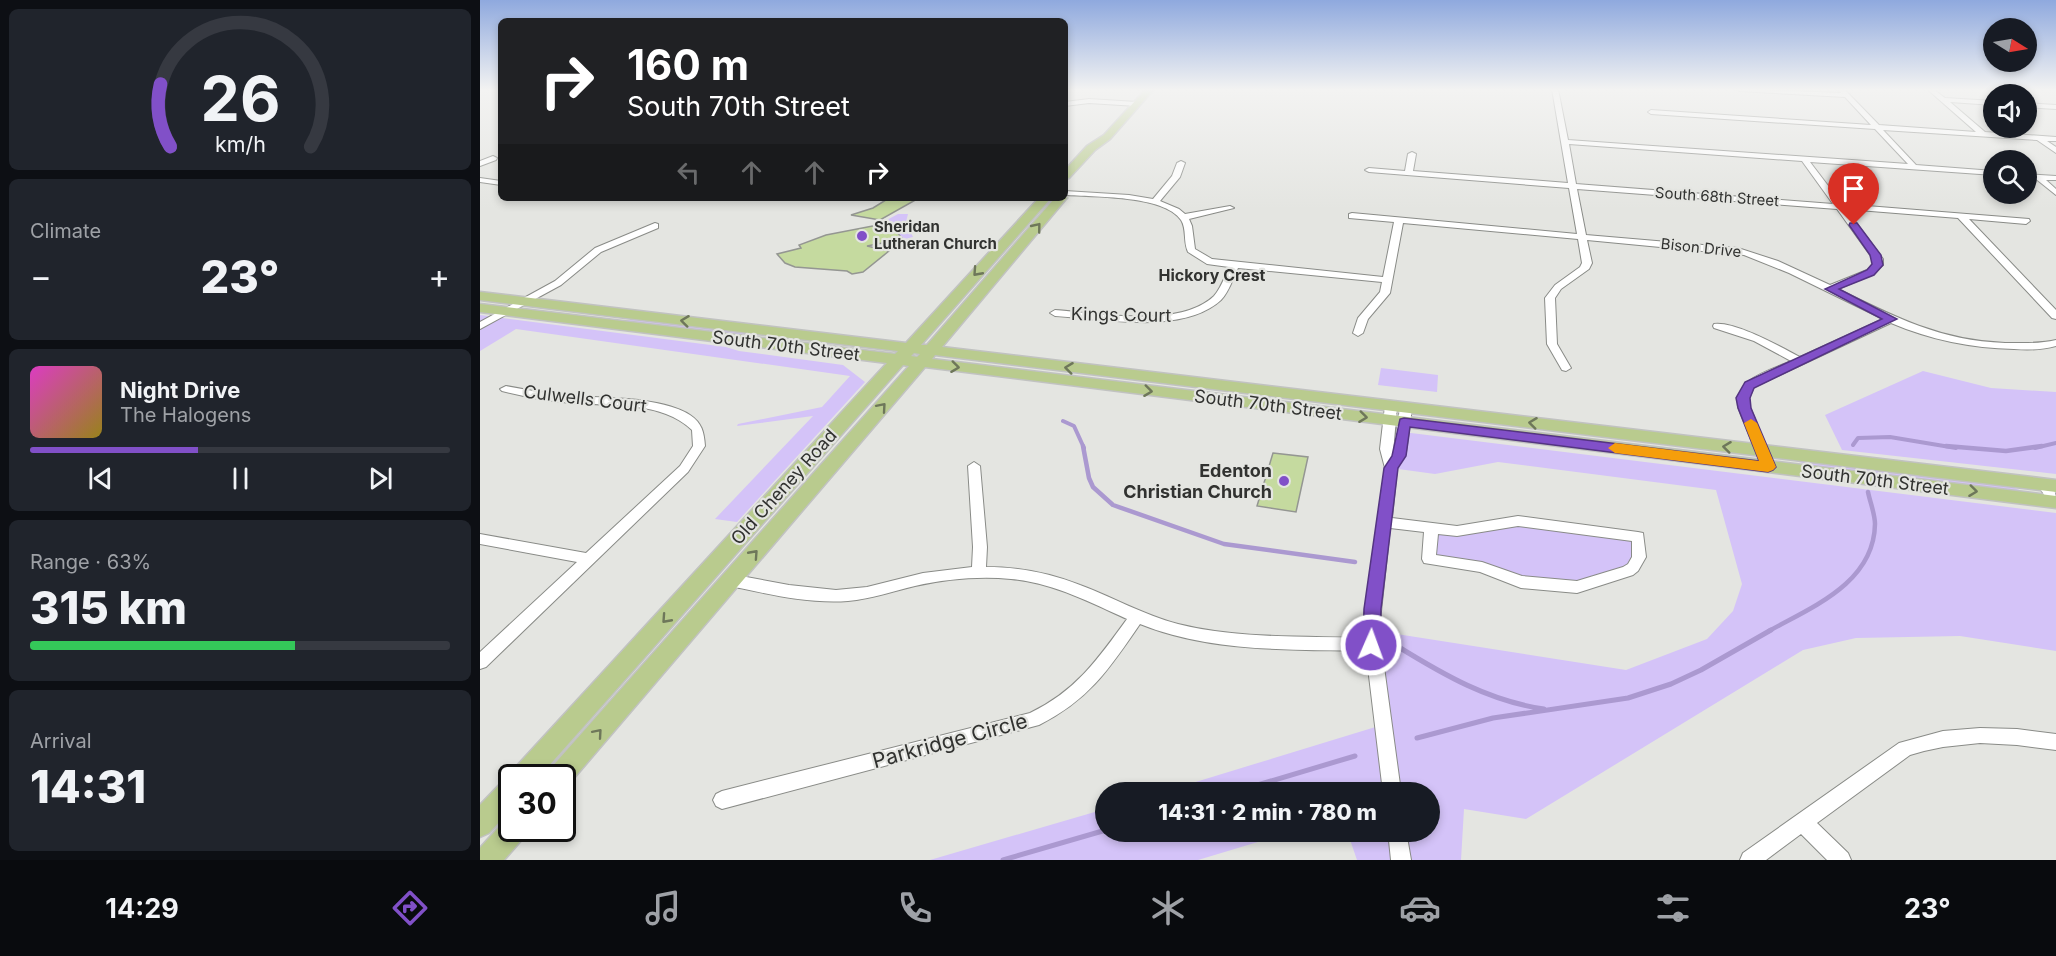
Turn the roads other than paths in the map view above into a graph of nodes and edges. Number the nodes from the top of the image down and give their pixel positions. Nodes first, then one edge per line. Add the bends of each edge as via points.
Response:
1 (1114, 129) edge
2 (1563, 129) edge
3 (1879, 129) edge
4 (1909, 129) edge
5 (1977, 129) edge
6 (1983, 134) joint
7 (1107, 137) junction
8 (2038, 137) joint
9 (2056, 138) edge
10 (1565, 142) junction
11 (2056, 151) edge
12 (1412, 154) dead end
13 (494, 158) dead end
14 (1805, 160) junction
15 (480, 164) edge
16 (1181, 164) dead end
17 (1915, 168) junction
18 (1369, 170) dead end
19 (1409, 172) junction
20 (1983, 172) edge
21 (1068, 173) edge
22 (2037, 176) joint
23 (2056, 178) edge
24 (480, 180) edge
25 (498, 183) edge
26 (1573, 186) junction
27 (1068, 189) edge
28 (1068, 193) edge
29 (2056, 193) edge
30 (1043, 201) edge
31 (1058, 201) edge
32 (1155, 202) junction
33 (1840, 206) junction
34 (1230, 208) dead end
35 (1352, 216) dead end
36 (1961, 216) junction
37 (1184, 218) junction
38 (1399, 221) junction
39 (2026, 221) dead end
40 (655, 226) dead end
41 (1582, 236) junction
42 (1234, 265) junction
43 (1389, 280) junction
44 (1830, 289) junction
45 (480, 296) edge
46 (480, 308) edge
47 (517, 308) junction
48 (1054, 313) dead end
49 (2056, 316) edge
50 (1891, 319) junction
51 (480, 326) edge
52 (1718, 326) dead end
53 (1358, 333) dead end
54 (480, 335) edge
55 (2056, 343) edge
56 (914, 356) junction
57 (1798, 361) junction
58 (1566, 369) dead end
59 (506, 389) dead end
60 (1397, 414) junction
61 (1762, 451) junction
62 (974, 466) dead end
63 (1768, 467) junction
64 (2049, 485) edge
65 (2056, 502) edge
66 (1384, 522) junction
67 (1431, 528) junction
68 (480, 539) edge
69 (590, 559) junction
70 (979, 572) junction
71 (730, 580) junction
72 (1137, 617) junction
73 (1371, 645) junction
74 (480, 662) edge
75 (2056, 742) edge
76 (535, 764) edge
77 (570, 764) edge
78 (1391, 782) edge
79 (722, 800) dead end
80 (498, 804) edge
81 (1802, 822) junction
82 (480, 824) edge
83 (503, 842) edge
84 (1399, 842) edge
85 (487, 860) edge
86 (1401, 860) edge
87 (1750, 860) edge
88 (1841, 860) edge

1 - 7 main road
2 - 10 street
3 - 17 street
4 - 6 street
5 - 6 street
7 - 21 main road
7 - 27 main road via 1105,146
8 - 9 street
8 - 11 street
10 - 14 street
10 - 26 street
12 - 19 street
13 - 15 street
14 - 17 street
14 - 33 street
16 - 32 street via 1176,177
17 - 20 street
18 - 19 street, South 68th Street
19 - 26 street, South 68th Street
22 - 23 street
22 - 29 street
24 - 25 street
26 - 33 street, South 68th Street
26 - 41 street
28 - 32 street
30 -> 56 main road, Old Cheney Road
56 -> 31 main road, Old Cheney Road
32 - 37 street via 1169,206
33 - 36 street, South 68th Street
33 - 44 street via 1878,265
34 - 37 street
35 - 38 street, Bison Drive
36 - 39 street, South 68th Street
36 - 49 street
37 - 42 street via 1189,245 1196,255 1210,262
38 - 41 street, Bison Drive
38 - 43 street
40 - 47 street via 602,248
41 - 44 street, Bison Drive via 1738,250 1770,260
41 - 58 street via 1584,269 1558,287 1551,298 1552,345
42 - 43 street
42 - 48 street, Kings Court via 1217,298 1182,316 1156,319
43 - 53 street via 1383,298 1363,318
44 - 50 street, Bison Drive
45 - 47 main road, South 70th Street
46 - 47 main road, South 70th Street
47 - 51 street
47 - 54 street
47 - 56 main road, South 70th Street
50 - 55 street, Bison Drive via 1932,337 1974,346
50 - 57 street
52 - 57 street via 1758,339
56 - 60 main road, South 70th Street
71 -> 56 main road, Old Cheney Road
56 -> 76 main road, Old Cheney Road
57 - 61 street via 1756,380 1745,391 1744,408
59 - 69 street, Culwells Court via 645,405 679,415 697,426 700,445 690,463
61 -> 60 main road, South 70th Street
60 - 63 main road, South 70th Street
60 - 66 street via 1399,456 1391,468
61 - 63 street
61 - 64 main road, South 70th Street
62 - 70 street
63 -> 65 main road, South 70th Street
64 - 65 street
66 - 67 street
66 - 73 street
67 - 67 street via 1456,531 1518,521 1638,537 1641,555 1628,572 1577,586 1552,586 1521,582 1482,567 1429,559
68 - 69 street
69 - 74 street
70 - 71 street via 839,596
70 - 72 street via 1060,582
77 -> 71 main road, Old Cheney Road
72 - 73 street via 1174,629 1236,640
72 - 79 street, Parkridge Circle via 1084,688 1052,712
73 - 78 street
75 - 81 street via 1983,734 1928,741 1905,749
80 - 82 main road
81 - 87 street
81 - 88 street
83 - 85 main road
84 - 86 street

